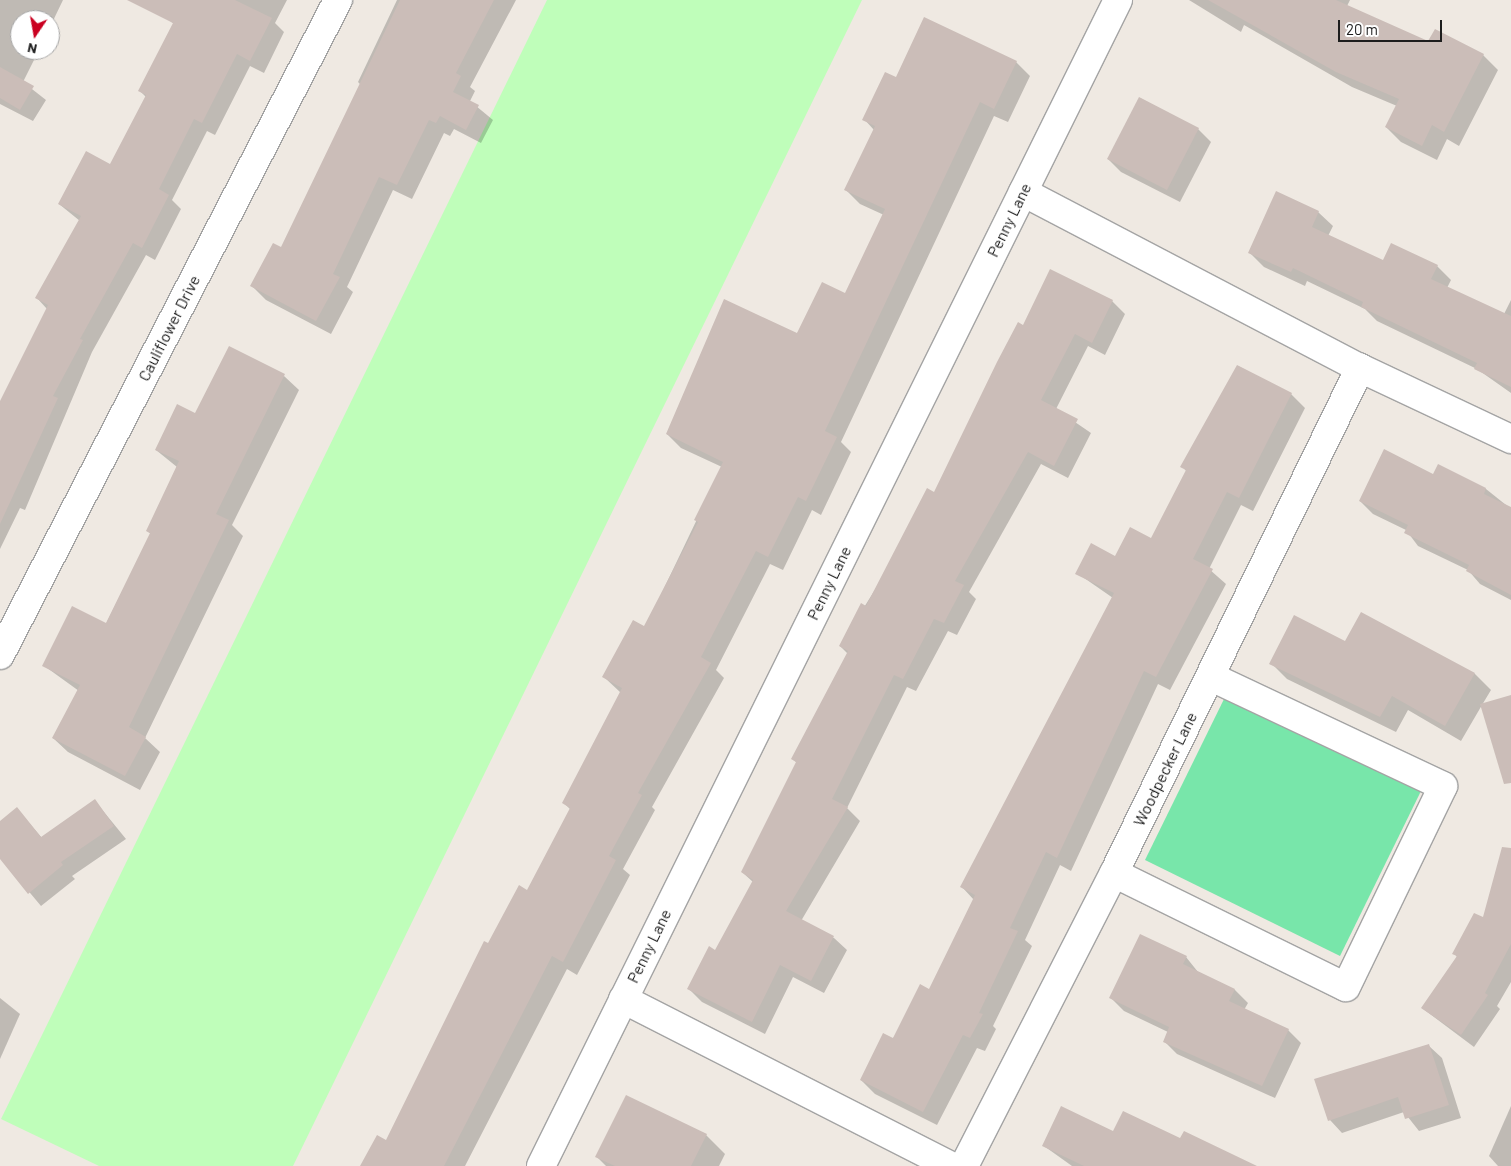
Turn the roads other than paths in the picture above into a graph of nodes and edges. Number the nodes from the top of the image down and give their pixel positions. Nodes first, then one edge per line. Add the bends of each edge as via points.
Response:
1 (338, 0) edge
2 (1118, 0) edge
3 (1023, 192) junction
4 (1360, 368) junction
5 (1511, 439) edge
6 (0, 655) edge
7 (1211, 677) junction
8 (1114, 873) junction
9 (623, 999) junction
10 (542, 1166) edge
11 (951, 1166) edge
12 (964, 1166) edge

1 - 6 street, Cauliflower Drive
2 - 3 street, Penny Lane
3 - 4 street
3 - 9 street, Penny Lane
4 - 5 street
4 - 7 street, Woodpecker Lane
7 - 8 street, Woodpecker Lane
7 - 8 street via 1443,786 1346,986
8 - 12 street, Woodpecker Lane
9 - 10 street, Penny Lane
9 - 11 street

